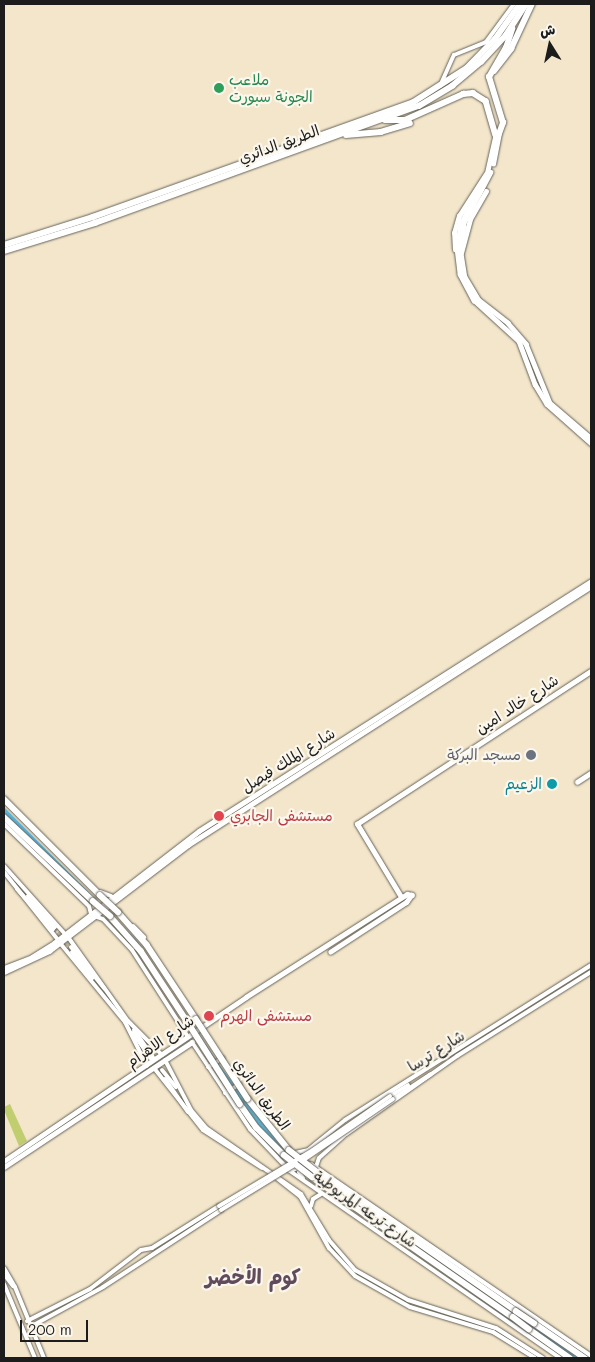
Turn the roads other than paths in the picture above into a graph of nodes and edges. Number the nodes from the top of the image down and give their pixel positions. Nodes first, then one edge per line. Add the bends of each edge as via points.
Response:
1 (532, 4) edge
2 (520, 6) edge
3 (514, 18) junction
4 (512, 27) junction
5 (484, 54) junction
6 (440, 91) junction
7 (499, 98) dead end
8 (454, 102) dead end
9 (385, 117) junction
10 (337, 134) junction
11 (497, 134) junction
12 (486, 174) dead end
13 (486, 188) dead end
14 (6, 247) edge
15 (459, 253) junction
16 (591, 438) edge
17 (591, 443) edge
18 (591, 581) edge
19 (591, 586) edge
20 (591, 672) edge
21 (308, 765) junction
22 (591, 772) edge
23 (577, 782) dead end
24 (4, 795) edge
25 (4, 799) edge
26 (4, 817) edge
27 (210, 823) junction
28 (4, 824) edge
29 (213, 828) junction
30 (4, 866) edge
31 (4, 872) edge
32 (17, 886) junction
33 (402, 897) junction
34 (111, 900) junction
35 (92, 915) junction
36 (374, 915) junction
37 (379, 921) junction
38 (54, 928) tunnel mouth
39 (68, 938) junction
40 (60, 943) junction
41 (70, 947) tunnel mouth
42 (331, 952) dead end
43 (591, 965) edge
44 (4, 968) edge
45 (4, 972) edge
46 (591, 972) edge
47 (109, 997) junction
48 (533, 1002) junction
49 (539, 1005) junction
50 (520, 1010) junction
51 (527, 1012) junction
52 (127, 1022) junction
53 (203, 1027) junction
54 (188, 1037) junction
55 (192, 1042) joint
56 (162, 1055) junction
57 (152, 1058) tunnel mouth
58 (165, 1060) junction
59 (146, 1066) junction
60 (208, 1067) junction
61 (154, 1068) junction
62 (427, 1069) junction
63 (161, 1071) tunnel mouth
64 (433, 1074) junction
65 (237, 1079) junction
66 (240, 1084) junction
67 (224, 1091) junction
68 (392, 1097) junction
69 (190, 1112) junction
70 (48, 1135) junction
71 (39, 1140) junction
72 (315, 1145) junction
73 (293, 1152) junction
74 (322, 1155) junction
75 (278, 1160) junction
76 (4, 1161) edge
77 (311, 1165) junction
78 (4, 1167) edge
79 (293, 1170) junction
80 (300, 1170) junction
81 (272, 1172) junction
82 (303, 1178) junction
83 (307, 1183) junction
84 (320, 1194) dead end
85 (311, 1206) junction
86 (220, 1208) junction
87 (4, 1268) edge
88 (4, 1274) edge
89 (4, 1280) edge
90 (4, 1284) edge
91 (15, 1287) junction
92 (9, 1293) junction
93 (526, 1312) junction
94 (35, 1317) junction
95 (27, 1321) junction
96 (38, 1323) junction
97 (515, 1326) junction
98 (30, 1327) junction
99 (552, 1353) junction
100 (591, 1356) edge
101 (35, 1358) edge
102 (44, 1358) edge
103 (535, 1358) edge
104 (543, 1358) edge
105 (548, 1358) edge
106 (560, 1358) edge
107 (570, 1358) edge
108 (585, 1358) edge

1 - 7 highway via 514,44 492,75
2 - 3 highway, الطريق الدائري
2 - 6 main road via 510,10 486,42 454,55
3 - 4 highway, الطريق الدائري
3 - 5 highway, الطريق الدائري
4 - 5 highway, الطريق الدائري
4 - 11 highway via 502,55 489,77 503,123
5 - 6 highway, الطريق الدائري
6 - 9 highway, الطريق الدائري
6 - 9 highway, الطريق الدائري
8 - 10 highway via 387,130
9 - 10 highway, الطريق الدائري
9 - 11 highway via 403,121 463,94 476,93 486,102
10 - 14 highway, الطريق الدائري via 94,220
11 - 15 main road via 490,176 464,223
12 - 15 main road via 456,225 454,240
13 - 15 main road via 470,219
15 - 16 main road via 470,289 526,344 550,403
15 - 17 main road via 468,292 519,341 529,359 535,384 547,404
18 - 21 main road, شارع الملك فيصل
19 - 21 main road, شارع الملك فيصل
20 - 33 main road, شارع خالد امين via 357,824
21 - 27 main road, شارع الملك فيصل
21 - 29 main road, شارع الملك فيصل
22 - 23 main road
24 - 34 main road via 78,872
25 - 108 highway, الطريق الدائري, bridge via 142,938 257,1113 289,1150
26 - 107 highway, الطريق الدائري, bridge via 137,944 245,1112 276,1149
27 - 29 main road
27 - 34 main road, شارع الملك فيصل
28 - 35 main road via 89,906
29 - 34 main road, شارع الملك فيصل
30 - 32 main road
31 - 32 main road
32 - 38 main road
32 - 39 main road
32 - 40 main road
33 - 36 main road, شارع الاهرام
33 - 37 main road, شارع الاهرام via 407,894 413,898
34 - 35 main road, شارع الملك فيصل, bridge
34 - 53 main road via 151,946
35 - 39 main road, شارع الملك فيصل
35 - 54 main road via 103,919 133,952
36 - 37 main road
36 - 53 main road, شارع الاهرام
37 - 42 main road
39 - 40 main road, شارع الملك فيصل
39 - 40 main road
39 - 47 main road
40 - 44 main road, شارع الملك فيصل
40 - 45 main road, شارع الملك فيصل via 34,960
40 - 47 main road
41 - 47 main road
43 - 48 main road, شارع ترسا
46 - 49 main road, شارع ترسا
47 - 52 main road
48 - 49 main road via 533,1006
48 - 50 main road, شارع ترسا
49 - 51 main road, شارع ترسا
50 - 51 main road
50 - 62 main road, شارع ترسا
51 - 64 main road, شارع ترسا
52 - 56 main road
52 - 57 main road
52 - 59 main road
53 - 54 main road, شارع الاهرام, bridge
54 - 56 main road, شارع الاهرام
55 - 58 main road, شارع الاهرام
55 - 60 main road, شارع ترعه المريوطية
56 - 59 main road, شارع الاهرام
58 - 61 main road, شارع الاهرام
58 - 69 main road
59 - 70 main road, شارع الاهرام
60 - 65 main road, شارع ترعه المريوطية, bridge via 223,1058
60 - 67 main road, شارع ترعه المريوطية
61 - 69 main road
61 - 70 main road, شارع الاهرام
62 - 68 main road
62 - 72 main road, شارع ترسا via 345,1120
63 - 69 main road
64 - 68 main road
64 - 74 main road, شارع ترسا via 346,1134
65 - 66 main road, شارع ترعه المريوطية
65 - 67 main road, bridge
66 - 67 main road, bridge
66 - 73 main road, شارع ترعه المريوطية via 268,1125
67 - 75 main road, شارع ترعه المريوطية via 250,1129
68 - 86 main road, bridge via 314,1154
69 - 81 main road via 218,1138
69 - 103 main road via 209,1136 272,1174 300,1196 329,1248 350,1273 405,1305 493,1332
70 - 71 main road, شارع الاهرام
71 - 76 main road, شارع الاهرام
71 - 78 main road, شارع الاهرام
72 - 73 main road, شارع ترسا via 302,1154
72 - 74 main road via 317,1153
73 - 77 main road, شارع ترعه المريوطية
74 - 77 main road, شارع ترسا
75 - 79 main road
75 - 81 main road via 278,1166
75 - 83 main road, شارع ترعه المريوطية
77 - 80 main road, شارع ترسا, bridge
77 - 93 main road, شارع ترعه المريوطية
79 - 80 main road
79 - 82 main road
80 - 82 main road
81 - 85 main road via 298,1191
82 - 83 main road
83 - 97 main road, شارع ترعه المريوطية
84 - 85 main road via 313,1199
85 - 104 main road via 332,1246 365,1277 408,1300 496,1328
86 - 94 main road via 152,1248 141,1250 87,1291
86 - 96 main road via 153,1252 150,1258
87 - 91 main road
88 - 91 main road
89 - 92 main road
90 - 92 main road
91 - 95 main road
92 - 101 main road
93 - 97 main road, bridge
93 - 100 main road, شارع ترعه المريوطية
94 - 95 main road
94 - 96 main road
95 - 98 main road
96 - 98 main road
97 - 99 main road, شارع ترعه المريوطية
98 - 102 main road
99 - 105 main road
99 - 106 main road, شارع ترعه المريوطية

